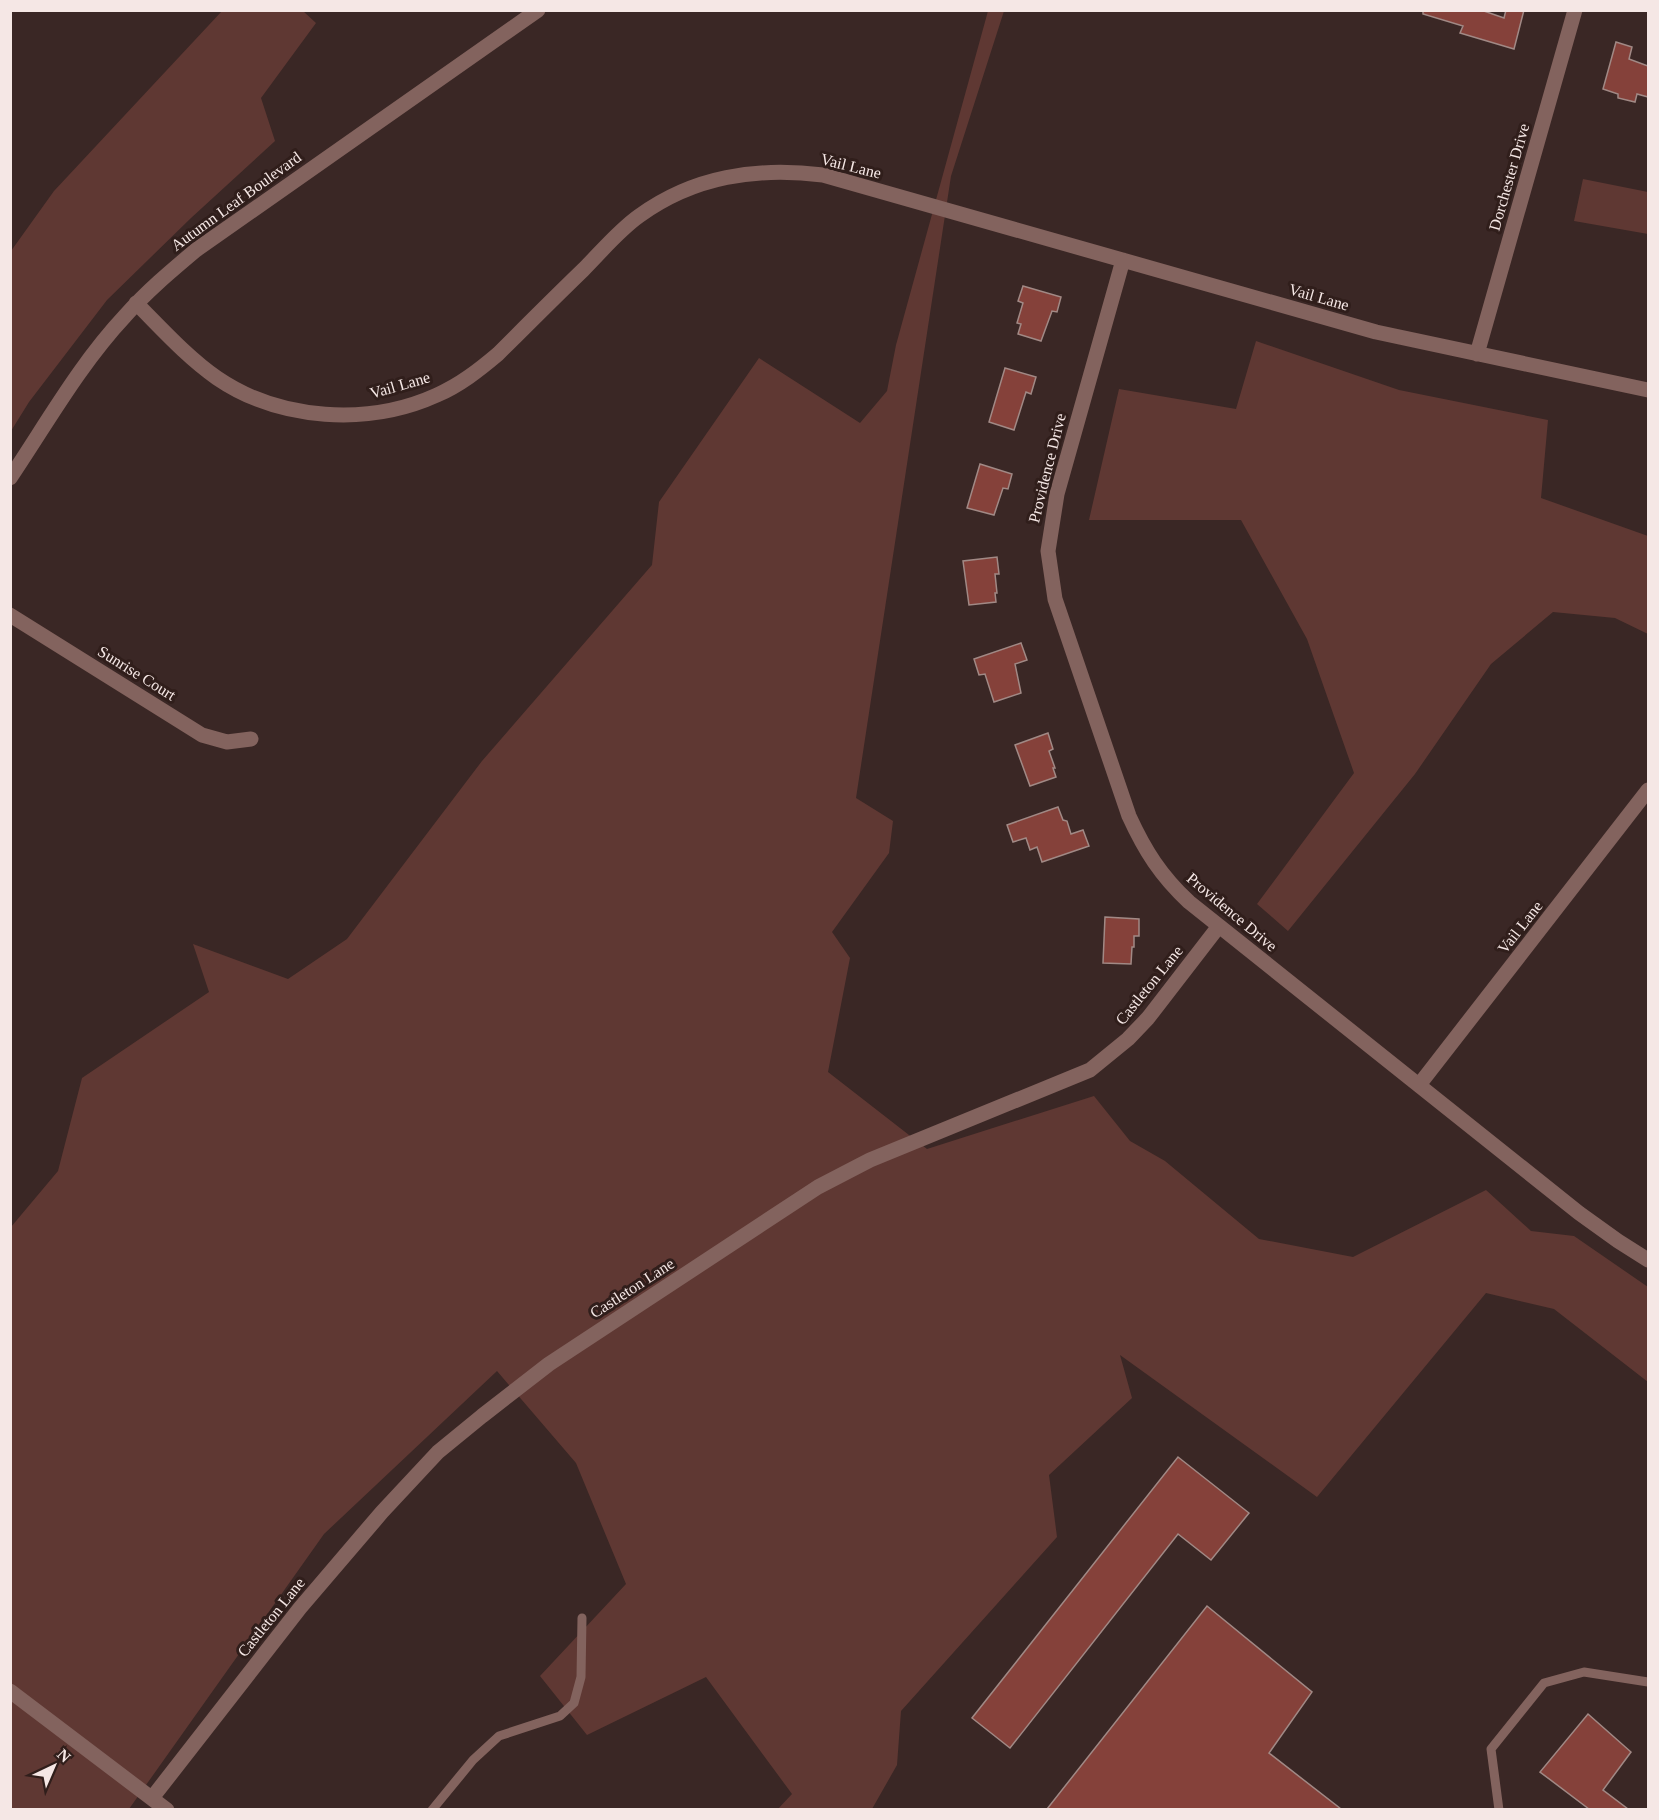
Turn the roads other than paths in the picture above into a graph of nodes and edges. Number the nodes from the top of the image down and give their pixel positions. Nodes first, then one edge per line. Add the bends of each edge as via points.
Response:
1 (538, 10) edge
2 (1575, 10) edge
3 (1122, 261) junction
4 (136, 303) junction
5 (1477, 354) junction
6 (1648, 390) edge
7 (10, 478) edge
8 (10, 615) edge
9 (251, 739) dead end
10 (1648, 790) edge
11 (1219, 926) junction
12 (1419, 1085) junction
13 (1648, 1260) edge
14 (582, 1618) dead end
15 (1648, 1682) edge
16 (10, 1691) edge
17 (152, 1798) junction
18 (167, 1809) edge
19 (432, 1809) edge
20 (1499, 1809) edge

1 - 4 street, Autumn Leaf Boulevard via 196,250
2 - 5 street, Dorchester Drive
3 - 4 street, Vail Lane via 822,175 778,171 734,175 693,186 638,217 498,354 458,384 415,404 353,415 283,407 239,390 202,366
3 - 5 street, Vail Lane via 1376,332
3 - 11 street, Providence Drive via 1057,494 1048,551 1050,572 1055,599 1144,849 1173,887
4 - 7 street, Autumn Leaf Boulevard via 81,371
5 - 6 street, Vail Lane
8 - 9 street, Sunrise Court via 202,735 227,742
10 - 12 street, Vail Lane
11 - 12 street, Providence Drive
11 - 17 street, Castleton Lane via 1148,1018 1090,1070 870,1160 818,1187 549,1364 438,1452 300,1608
12 - 13 street, Providence Drive via 1580,1213
14 - 19 lane via 581,1677 574,1703 560,1716 499,1736
15 - 20 lane via 1584,1672 1544,1683 1491,1749
16 - 17 street
17 - 18 street

